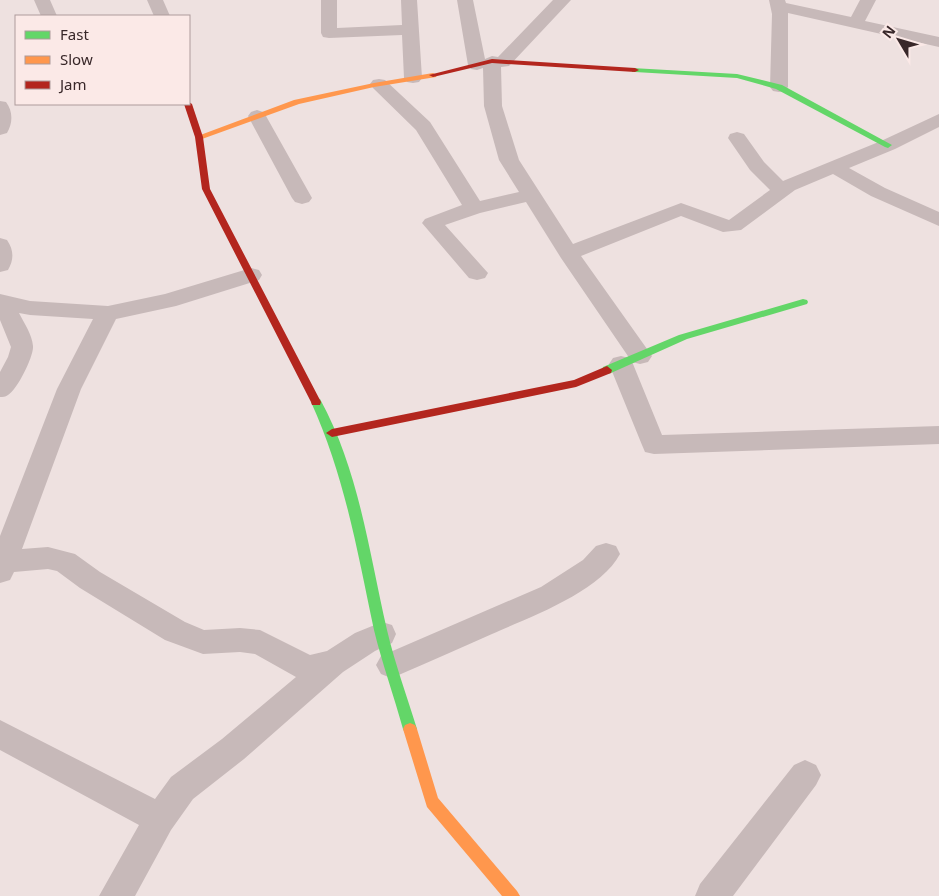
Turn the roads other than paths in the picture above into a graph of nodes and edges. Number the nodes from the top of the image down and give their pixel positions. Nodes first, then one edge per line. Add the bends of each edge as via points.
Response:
1 (42, 0) edge
2 (155, 0) edge
3 (329, 0) edge
4 (409, 0) edge
5 (465, 0) edge
6 (563, 0) edge
7 (868, 0) edge
8 (777, 3) edge
9 (49, 15) edge
10 (162, 15) edge
11 (856, 23) junction
12 (411, 30) junction
13 (939, 42) edge
14 (491, 63) junction
15 (413, 78) junction
16 (379, 84) junction
17 (779, 88) junction
18 (188, 105) edge
19 (0, 106) edge
20 (257, 116) junction
21 (939, 120) edge
22 (0, 129) edge
23 (199, 137) junction
24 (738, 138) dead end
25 (888, 145) junction
26 (834, 167) junction
27 (782, 190) junction
28 (532, 195) junction
29 (302, 198) dead end
30 (474, 208) junction
31 (939, 220) edge
32 (0, 245) edge
33 (568, 253) junction
34 (0, 265) edge
35 (476, 273) dead end
36 (251, 275) junction
37 (2, 302) edge
38 (803, 302) dead end
39 (108, 313) junction
40 (630, 360) junction
41 (0, 389) edge
42 (332, 433) junction
43 (939, 435) edge
44 (606, 554) dead end
45 (2, 567) edge
46 (382, 634) junction
47 (333, 663) junction
48 (391, 665) junction
49 (0, 734) edge
50 (805, 775) dead end
51 (160, 819) junction
52 (116, 896) edge
53 (512, 896) edge
54 (712, 896) edge

1 - 9 street
2 - 10 street
3 - 12 street via 329,33
4 - 12 street
5 - 14 street
6 - 14 street
7 - 11 street
8 - 11 street
8 - 17 street
11 - 13 street
12 - 15 street
14 - 15 street
14 - 17 street via 737,76
14 - 28 street via 493,106 510,160
15 - 16 street
16 - 20 street via 297,102
16 - 30 street via 423,126
17 - 25 street
18 - 23 street
19 - 22 street
20 - 23 street
20 - 29 street
21 - 25 street
23 - 36 street via 206,189
24 - 27 street via 752,161
25 - 26 street
26 - 27 street
26 - 31 street
27 - 33 street via 734,226 723,226 681,209
28 - 30 street
28 - 33 street
30 - 35 street via 432,223
32 - 34 street
33 - 40 street
36 - 39 street via 168,301
36 - 42 street
37 - 39 street via 30,308
37 - 41 street via 23,349
38 - 40 street via 683,338
39 - 45 street via 69,389
40 - 42 street via 576,383
40 - 43 street via 654,445
42 - 46 street via 349,482
44 - 48 street via 593,568 551,595
45 - 47 street via 48,558 65,562 175,631 203,642 260,642 307,668
46 - 47 street
46 - 48 street
47 - 51 street via 182,788
48 - 53 street via 432,802
49 - 51 street
50 - 54 street
51 - 52 street

